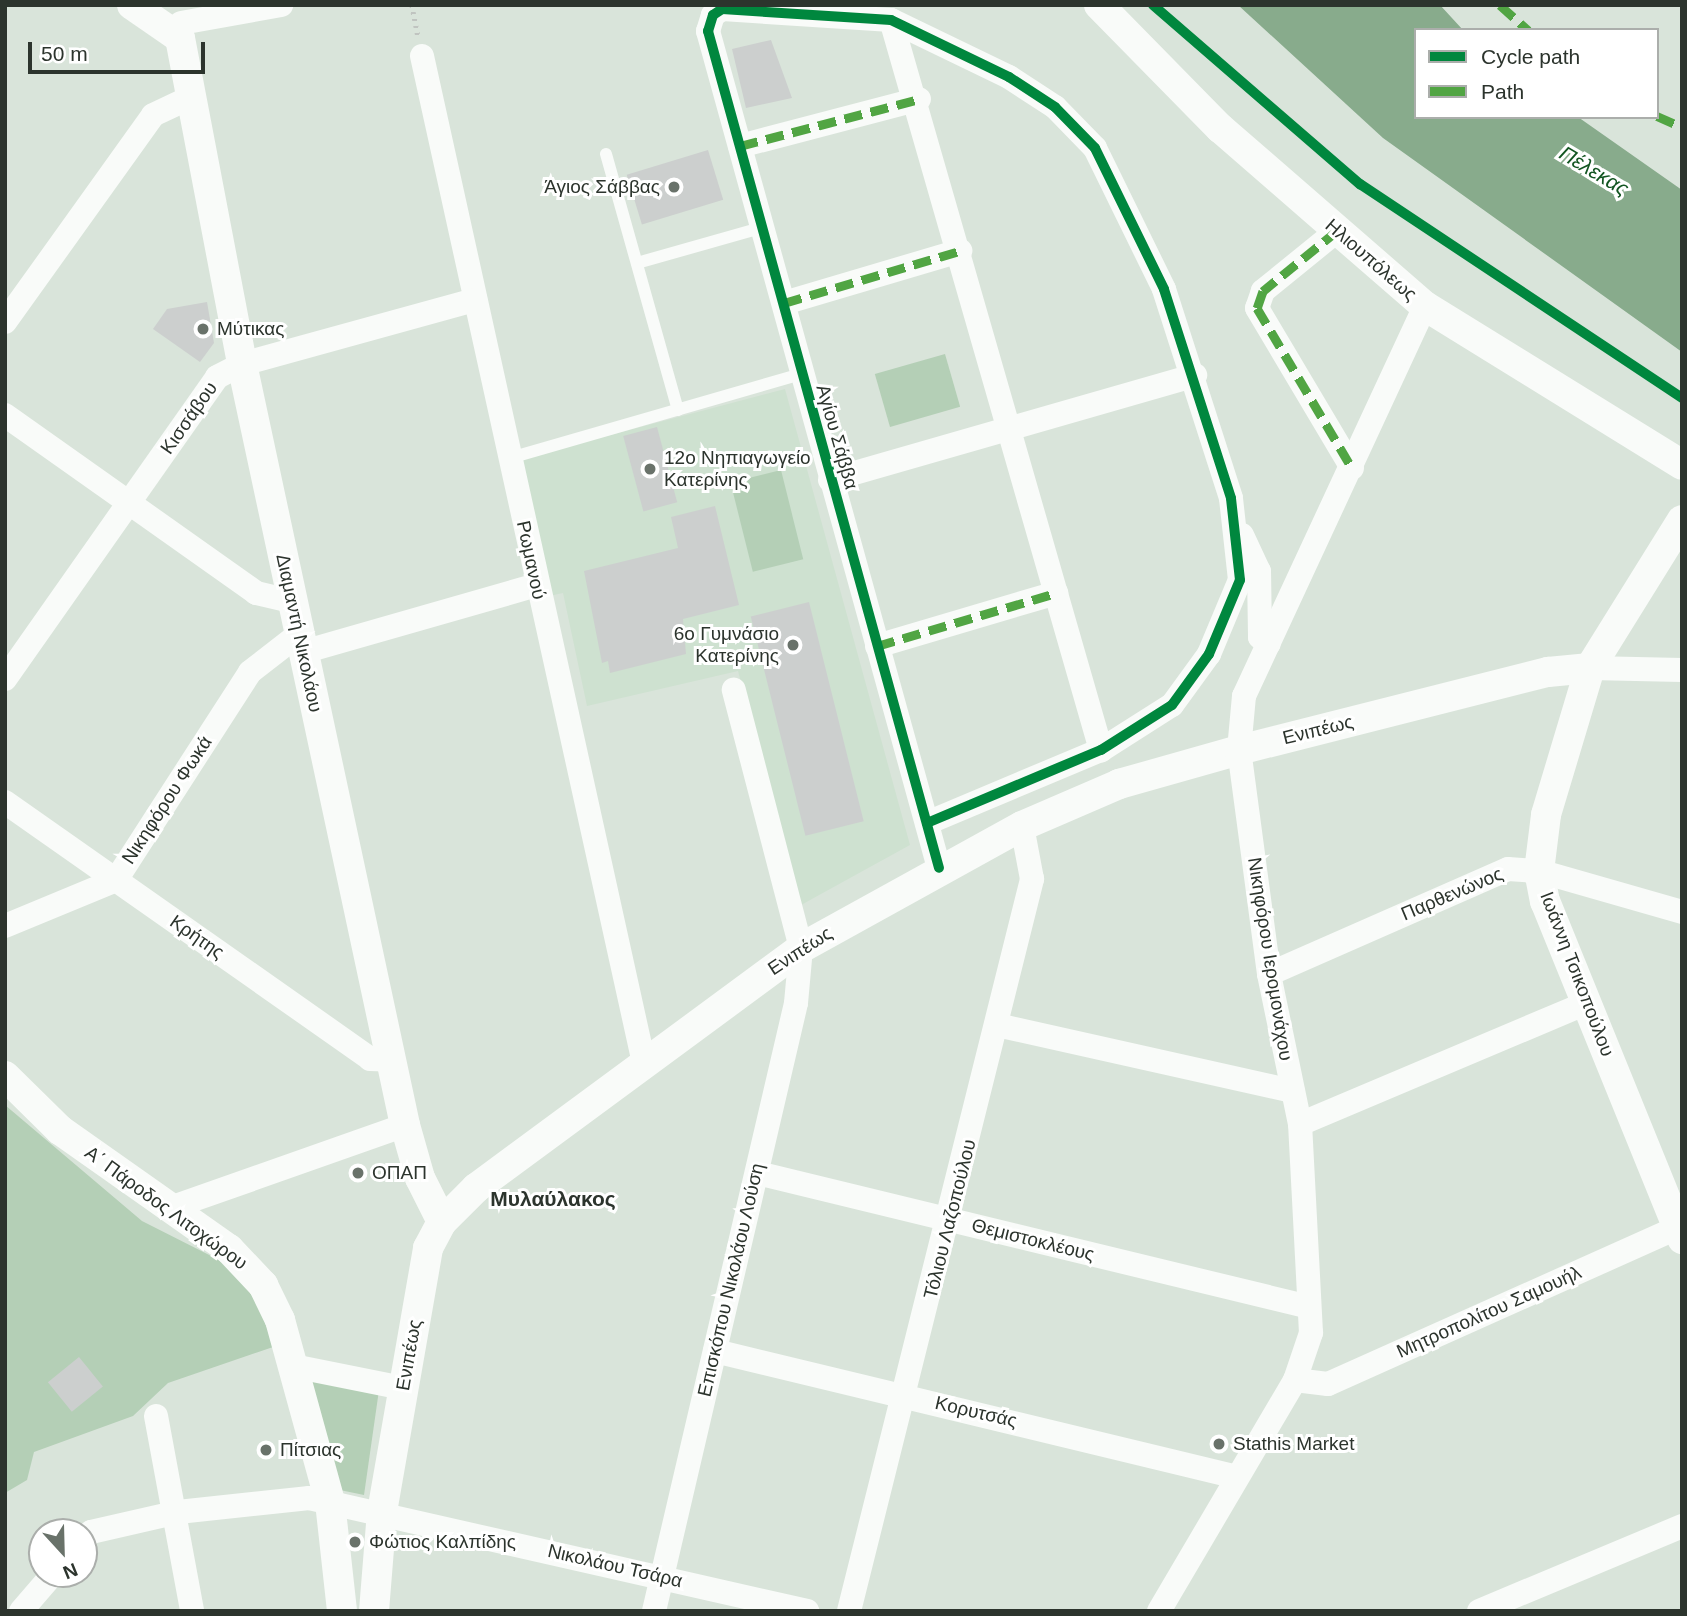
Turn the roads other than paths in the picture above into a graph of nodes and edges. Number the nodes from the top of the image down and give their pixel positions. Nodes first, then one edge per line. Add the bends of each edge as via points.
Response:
1 (132, 5) edge
2 (281, 5) edge
3 (1099, 5) edge
4 (891, 20) junction
5 (182, 22) edge
6 (422, 57) dead end
7 (191, 96) junction
8 (919, 99) junction
9 (740, 146) junction
10 (606, 154) dead end
11 (764, 227) junction
12 (1338, 230) junction
13 (960, 251) junction
14 (637, 263) junction
15 (475, 299) junction
16 (784, 303) junction
17 (1425, 306) junction
18 (5, 322) edge
19 (242, 364) junction
20 (801, 374) junction
21 (1195, 375) junction
22 (678, 410) junction
23 (5, 415) edge
24 (1008, 427) junction
25 (510, 458) junction
26 (1682, 465) edge
27 (1352, 468) junction
28 (830, 480) junction
29 (130, 502) junction
30 (1682, 520) edge
31 (1238, 528) junction
32 (536, 585) junction
33 (1056, 593) junction
34 (292, 601) junction
35 (301, 643) junction
36 (1269, 644) junction
37 (877, 646) junction
38 (1590, 668) junction
39 (1682, 670) edge
40 (5, 679) edge
41 (734, 690) dead end
42 (1101, 750) junction
43 (1239, 750) junction
44 (5, 802) edge
45 (927, 823) junction
46 (1022, 826) junction
47 (939, 867) junction
48 (1539, 871) junction
49 (116, 880) junction
50 (1682, 912) edge
51 (5, 926) edge
52 (801, 948) junction
53 (1269, 974) junction
54 (1586, 1003) junction
55 (997, 1025) junction
56 (393, 1060) junction
57 (644, 1063) junction
58 (6, 1078) edge
59 (1293, 1091) junction
60 (1300, 1124) junction
61 (405, 1125) junction
62 (757, 1173) junction
63 (167, 1209) junction
64 (950, 1220) junction
65 (442, 1222) junction
66 (1680, 1231) edge
67 (1309, 1307) junction
68 (715, 1351) junction
69 (293, 1366) junction
70 (1294, 1380) junction
71 (403, 1388) junction
72 (908, 1396) junction
73 (156, 1416) dead end
74 (1237, 1477) junction
75 (330, 1502) junction
76 (178, 1512) junction
77 (382, 1512) junction
78 (1682, 1526) edge
79 (98, 1530) edge
80 (662, 1577) junction
81 (41, 1588) edge
82 (21, 1611) edge
83 (192, 1611) edge
84 (342, 1611) edge
85 (374, 1611) edge
86 (654, 1611) edge
87 (807, 1611) edge
88 (849, 1611) edge
89 (1159, 1611) edge
90 (1479, 1611) edge

1 - 5 street
2 - 5 street
3 - 12 street, Ηλιουπόλεως via 1220,128
4 - 8 street
4 - 9 street, Αγίου Σάββα via 733,8 713,15 708,31
4 - 21 street via 1009,77 1055,107 1096,148 1164,289
5 - 7 street, Διαμαντή Νικολάου
6 - 15 street, Ρωμανού
7 - 18 street via 153,115
7 - 19 street, Διαμαντή Νικολάου
8 - 9 street
8 - 13 street
9 - 11 street, Αγίου Σάββα
10 - 14 lane
11 - 14 lane
11 - 16 street, Αγίου Σάββα
12 - 17 street, Ηλιουπόλεως
12 - 27 street via 1263,291 1257,308
13 - 16 street
13 - 24 street
14 - 22 lane
15 - 19 street, Κισσάβου
15 - 25 street, Ρωμανού
16 - 20 street, Αγίου Σάββα
17 - 26 street, Ηλιουπόλεως
17 - 27 street, Νικηφόρου Ιερομονάχου
19 - 29 street, Κισσάβου via 217,377
19 - 34 street, Διαμαντή Νικολάου
20 - 22 lane
20 - 28 street, Αγίου Σάββα
21 - 24 street
21 - 31 street
22 - 25 lane
23 - 29 street
24 - 28 street
24 - 33 street
25 - 32 street, Ρωμανού
27 - 36 street, Νικηφόρου Ιερομονάχου
28 - 37 street, Αγίου Σάββα
29 - 34 street via 256,593
29 - 40 street, Κισσάβου
30 - 38 street, Ιωάννη Τσικοπούλου
31 - 36 street via 1259,571 1260,637
31 - 42 street via 1240,580 1209,654 1172,705
32 - 35 street, Νικηφόρου Φωκά
32 - 57 street, Ρωμανού
33 - 37 street
33 - 42 street
34 - 35 street, Διαμαντή Νικολάου
35 - 49 street, Νικηφόρου Φωκά via 250,672
35 - 56 street, Διαμαντή Νικολάου
36 - 43 street, Νικηφόρου Ιερομονάχου via 1244,696
37 - 45 street, Αγίου Σάββα
38 - 39 street
38 - 43 street, Ενιπέως via 1549,672
38 - 48 street, Ιωάννη Τσικοπούλου via 1546,815
41 - 52 street, Επισκόπου Νικολάου Λούση
42 - 45 street
43 - 46 street, Ενιπέως via 1119,783
43 - 53 street, Νικηφόρου Ιερομονάχου
44 - 49 street, Κρήτης
45 - 47 street, Αγίου Σάββα
46 - 47 street, Ενιπέως
46 - 55 street, Τόλιου Λαζοπούλου via 1032,879
47 - 52 street, Ενιπέως
48 - 50 street, Παρθενώνος
48 - 53 street, Παρθενώνος via 1508,869
48 - 54 street, Ιωάννη Τσικοπούλου
49 - 51 street, Νικηφόρου Φωκά
49 - 56 street, Κρήτης via 370,1059
52 - 57 street, Ενιπέως
52 - 62 street, Επισκόπου Νικολάου Λούση via 796,1003
53 - 59 street, Νικηφόρου Ιερομονάχου
54 - 60 street
54 - 66 street, Ιωάννη Τσικοπούλου
55 - 59 street
55 - 64 street, Τόλιου Λαζοπούλου
56 - 61 street, Διαμαντή Νικολάου
57 - 65 street, Ενιπέως via 476,1188
58 - 63 street, Α΄ Πάροδος Λιτοχώρου via 60,1130
59 - 60 street, Νικηφόρου Ιερομονάχου
60 - 67 street, Νικηφόρου Ιερομονάχου
61 - 63 street
61 - 65 street, Διαμαντή Νικολάου via 420,1178
62 - 64 street, Θεμιστοκλέους
62 - 68 street, Επισκόπου Νικολάου Λούση
63 - 69 street, Α΄ Πάροδος Λιτοχώρου via 249,1266 280,1320
64 - 67 street, Θεμιστοκλέους
64 - 72 street, Τόλιου Λαζοπούλου
65 - 71 street, Ενιπέως via 428,1248
66 - 70 street, Μητροπολίτου Σαμουήλ via 1328,1384
67 - 70 street, Νικηφόρου Ιερομονάχου via 1307,1356
68 - 72 street, Κορυτσάς
68 - 80 street, Επισκόπου Νικολάου Λούση
69 - 71 street
69 - 75 street, Α΄ Πάροδος Λιτοχώρου
70 - 74 street, Νικηφόρου Ιερομονάχου
71 - 77 street, Ενιπέως
72 - 74 street, Κορυτσάς
72 - 88 street, Τόλιου Λαζοπούλου
73 - 76 street
74 - 89 street, Νικηφόρου Ιερομονάχου
75 - 76 street, Νικολάου Τσάρα via 309,1498
75 - 77 street, Νικολάου Τσάρα
75 - 84 street, Α΄ Πάροδος Λιτοχώρου
76 - 79 street, Νικολάου Τσάρα
76 - 83 street
77 - 80 street, Νικολάου Τσάρα
77 - 85 street, Ενιπέως
78 - 90 street
80 - 86 street, Επισκόπου Νικολάου Λούση
80 - 87 street, Νικολάου Τσάρα
81 - 82 street

